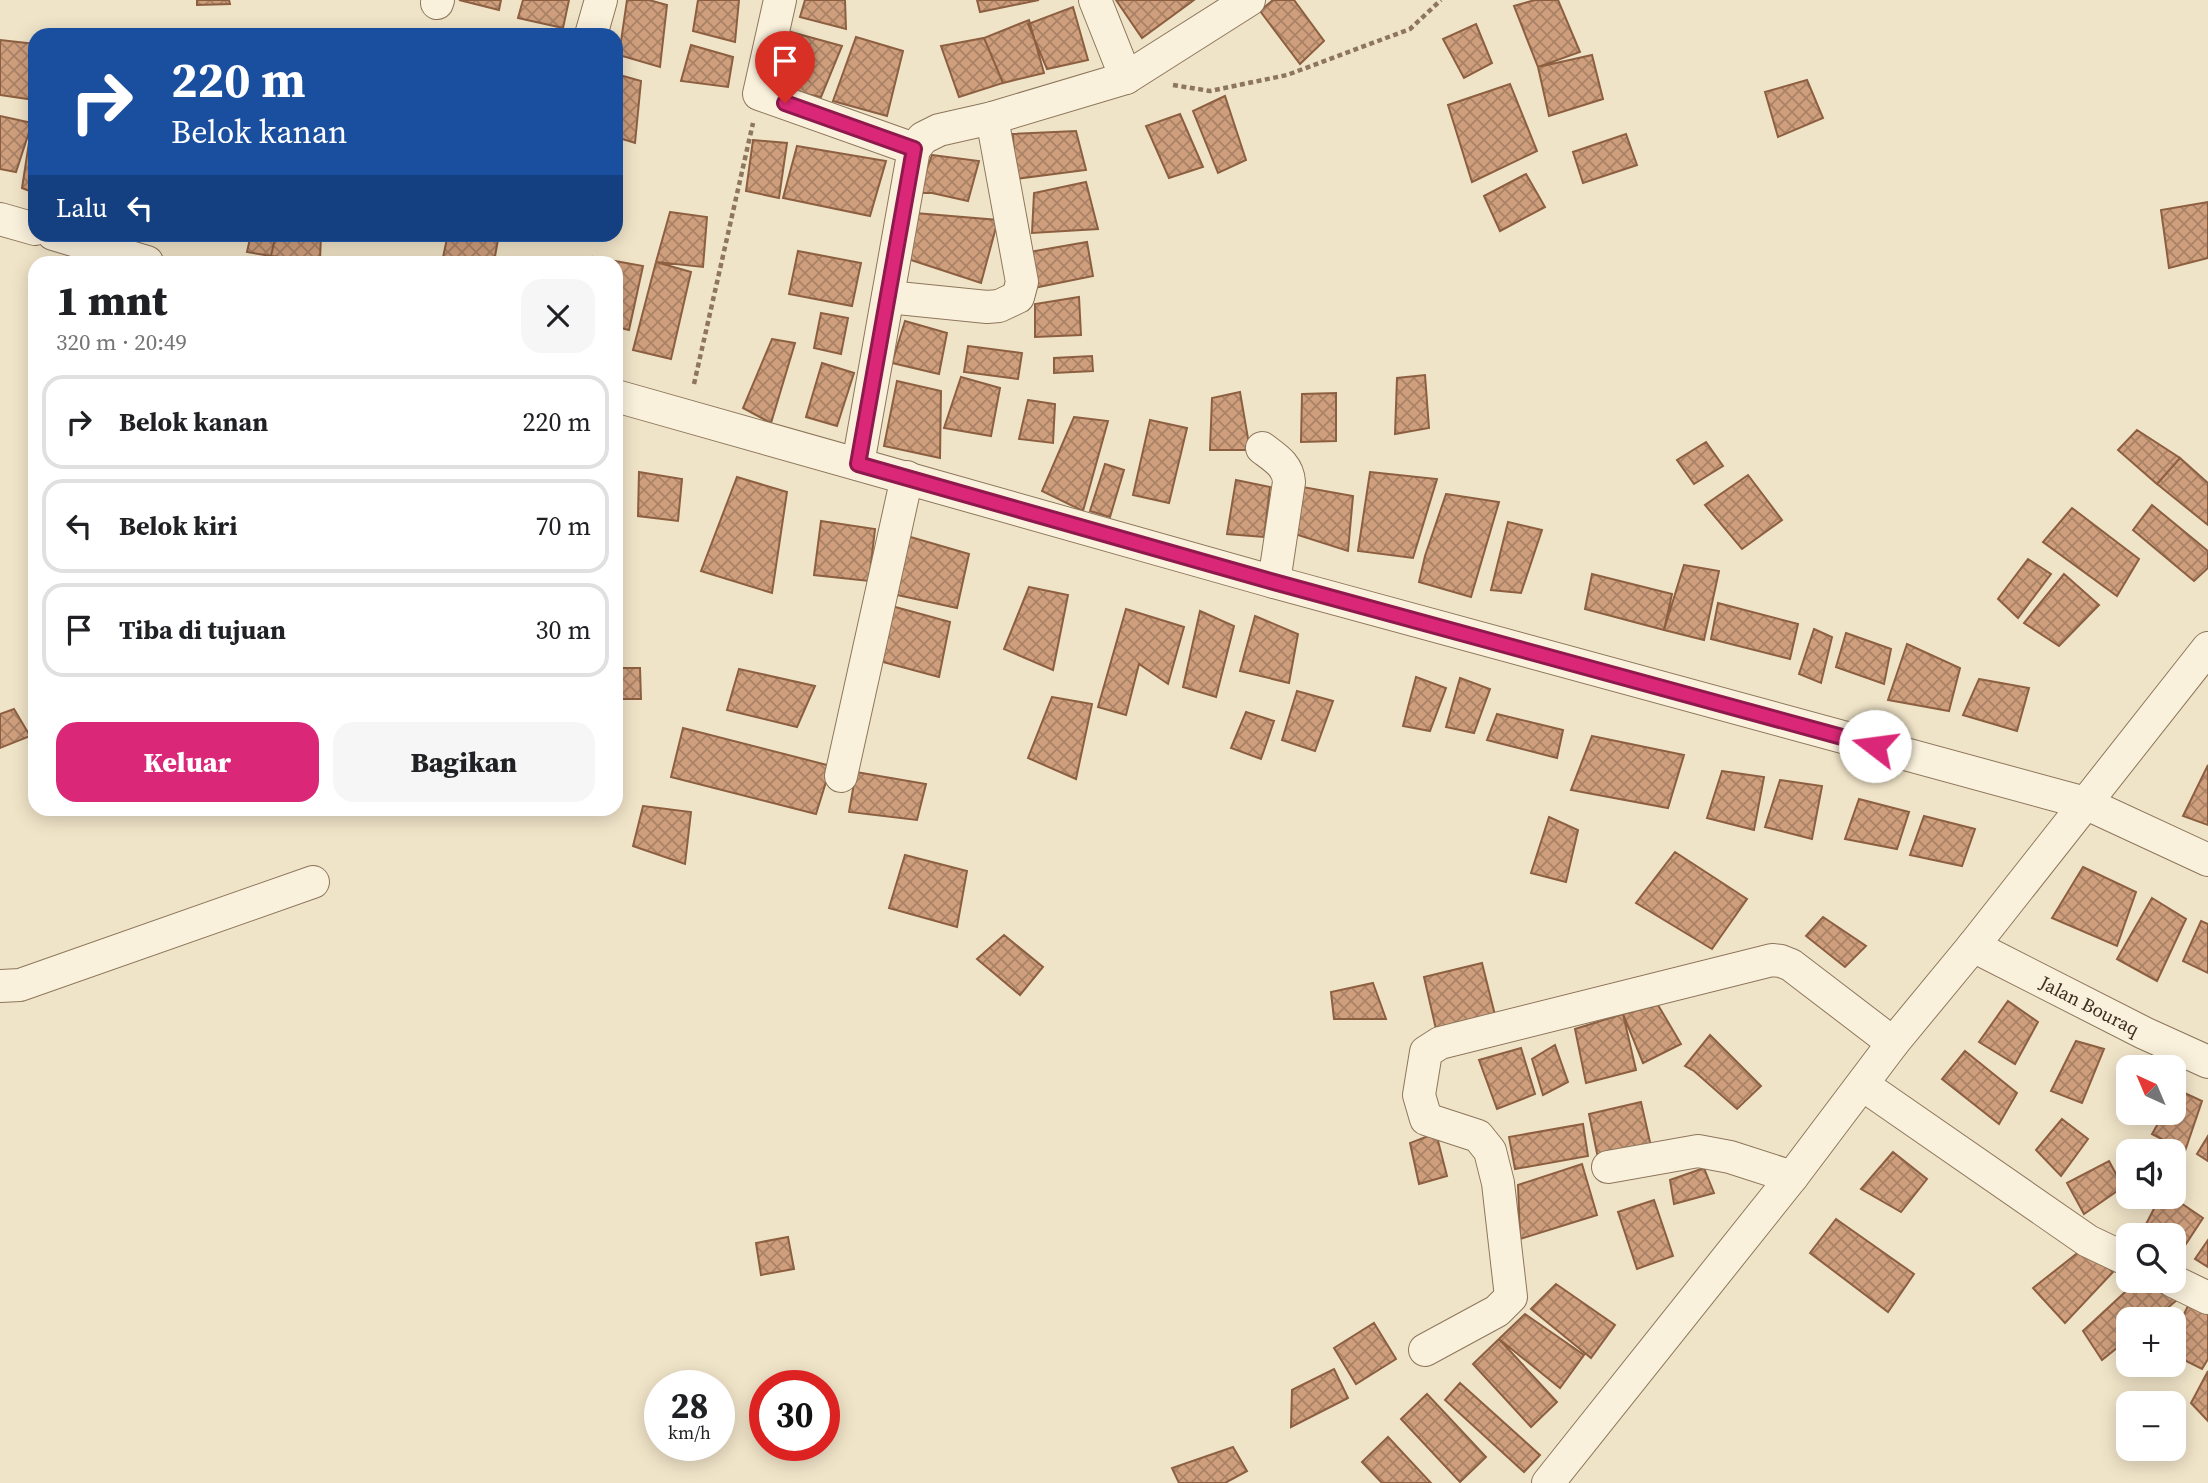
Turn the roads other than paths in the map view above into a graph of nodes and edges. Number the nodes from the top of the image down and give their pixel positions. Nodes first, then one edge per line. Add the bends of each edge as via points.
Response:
1 (601, 0) edge
2 (780, 0) edge
3 (1095, 0) edge
4 (1249, 0) edge
5 (593, 28) edge
6 (1126, 78) junction
7 (992, 118) junction
8 (914, 149) junction
9 (0, 219) edge
10 (28, 227) edge
11 (80, 242) edge
12 (127, 256) edge
13 (888, 296) junction
14 (623, 398) edge
15 (1262, 448) dead end
16 (858, 464) junction
17 (907, 477) junction
18 (1274, 582) junction
19 (2208, 648) edge
20 (841, 776) dead end
21 (2085, 803) junction
22 (2208, 860) edge
23 (313, 882) dead end
24 (1973, 946) junction
25 (0, 986) edge
26 (1893, 1043) junction
27 (2208, 1062) edge
28 (1863, 1084) junction
29 (1608, 1167) dead end
30 (1792, 1177) junction
31 (2116, 1254) edge
32 (2186, 1287) edge
33 (2208, 1298) edge
34 (1425, 1350) dead end
35 (1548, 1483) edge

1 - 5 street
2 - 8 street via 759,94
3 - 6 street
4 - 6 street
6 - 7 street
7 - 8 street via 939,130
7 - 13 street via 1021,282 1018,297 986,307
8 - 13 street
9 - 10 street
11 - 12 street
13 - 16 street
14 - 16 street
15 - 18 street via 1284,466 1289,482
16 - 17 street
17 - 18 street
17 - 20 street
18 - 21 street
19 - 21 street
21 - 22 street
21 - 24 street
23 - 25 street via 20,985
24 - 26 street
24 - 27 street, Jalan Bouraq
26 - 28 street
26 - 34 street via 1791,965 1772,961 1440,1043 1426,1052 1419,1095 1426,1119 1478,1136 1490,1151 1511,1297 1497,1311
28 - 30 street
28 - 31 street via 2088,1241
29 - 30 street via 1698,1151
30 - 35 street
32 - 33 street

